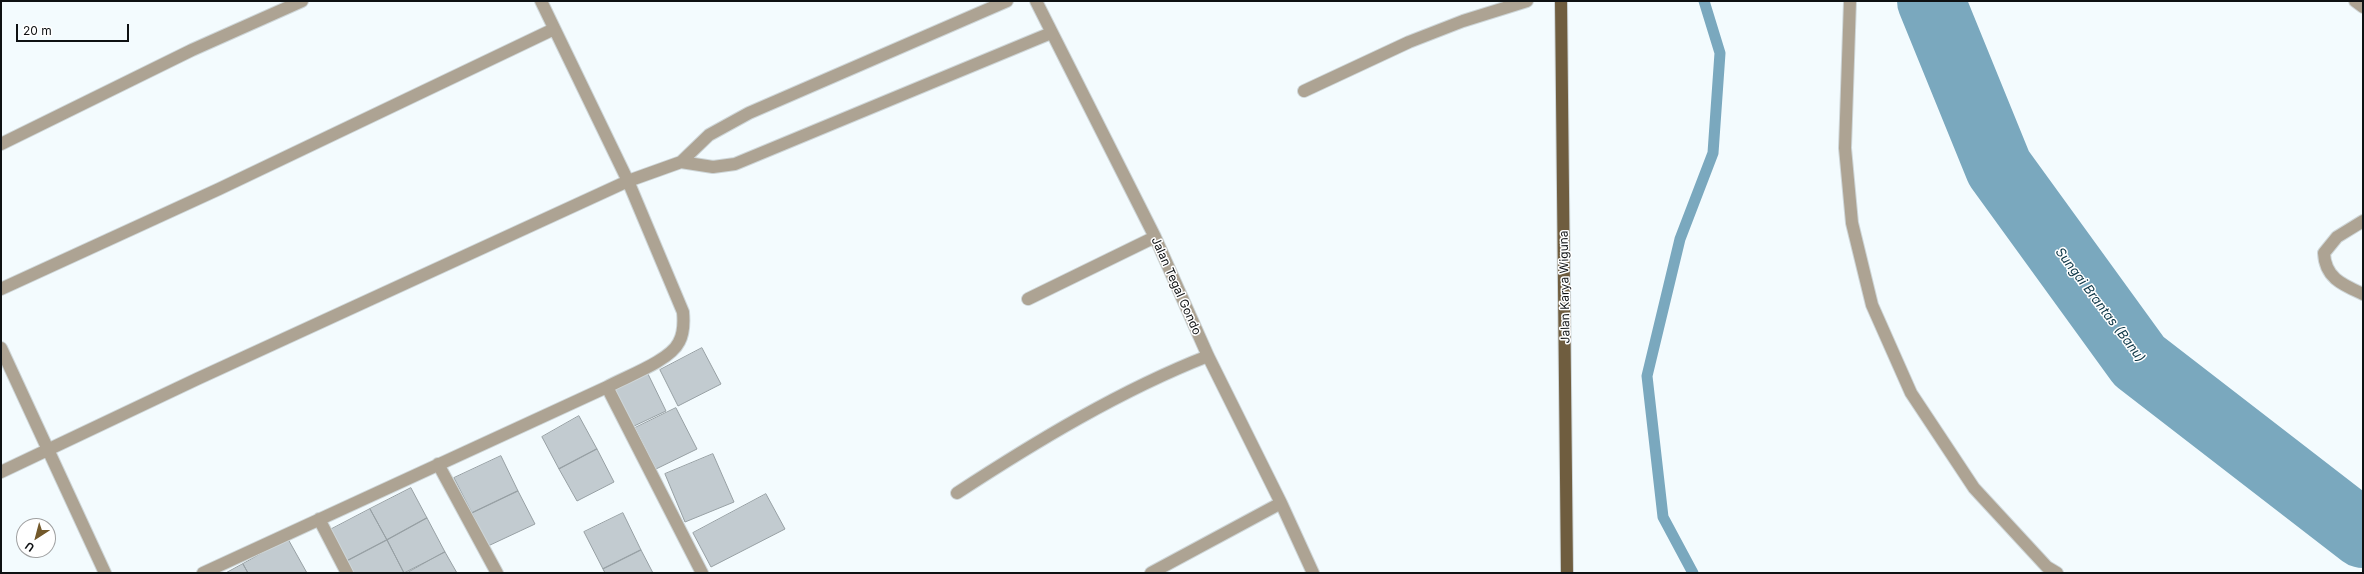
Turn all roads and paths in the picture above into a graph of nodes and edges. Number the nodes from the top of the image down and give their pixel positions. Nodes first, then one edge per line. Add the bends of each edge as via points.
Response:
1 (302, 1) edge
2 (540, 1) edge
3 (1007, 1) edge
4 (1036, 1) edge
5 (1527, 1) edge
6 (1561, 1) edge
7 (1850, 1) edge
8 (2355, 1) edge
9 (2363, 7) edge
10 (554, 29) junction
11 (1051, 33) junction
12 (1304, 91) dead end
13 (1, 144) edge
14 (681, 162) junction
15 (628, 181) junction
16 (2363, 221) edge
17 (1155, 237) junction
18 (1, 289) edge
19 (2363, 294) edge
20 (1028, 298) dead end
21 (1, 348) edge
22 (1208, 356) junction
23 (607, 387) junction
24 (48, 451) junction
25 (438, 464) junction
26 (1, 472) edge
27 (957, 493) dead end
28 (1281, 503) junction
29 (319, 519) junction
30 (105, 573) edge
31 (203, 573) edge
32 (347, 573) edge
33 (497, 573) edge
34 (702, 573) edge
35 (1151, 573) edge
36 (1313, 573) edge
37 (1567, 573) edge
38 (2057, 573) edge

1 - 13 street via 192,50
2 - 10 street
3 - 14 street via 749,113 709,135
4 - 11 street, Jalan Tegal Gondo
5 - 12 street via 1463,21 1409,42
6 - 37 main road, Jalan Karya Wiguna
7 - 38 street via 1845,148 1852,223 1872,305 1911,393 1974,488 2047,567
8 - 9 street
10 - 15 street
10 - 18 street via 219,189
11 - 14 street via 735,164 713,166
11 - 17 street, Jalan Tegal Gondo
14 - 15 street
15 - 23 street via 683,312 684,327 679,344 666,357
15 - 24 street via 197,379
16 - 19 street via 2337,238 2324,253 2324,266 2331,276
17 - 20 street
17 - 22 street, Jalan Tegal Gondo
21 - 24 street
22 - 27 street via 1175,369 1030,445
22 - 28 street, Jalan Tegal Gondo
23 - 25 street
23 - 34 street
24 - 26 street
24 - 30 street
25 - 29 street
25 - 33 street
28 - 35 street
28 - 36 street, Jalan Tegal Gondo
29 - 31 street
29 - 32 street

